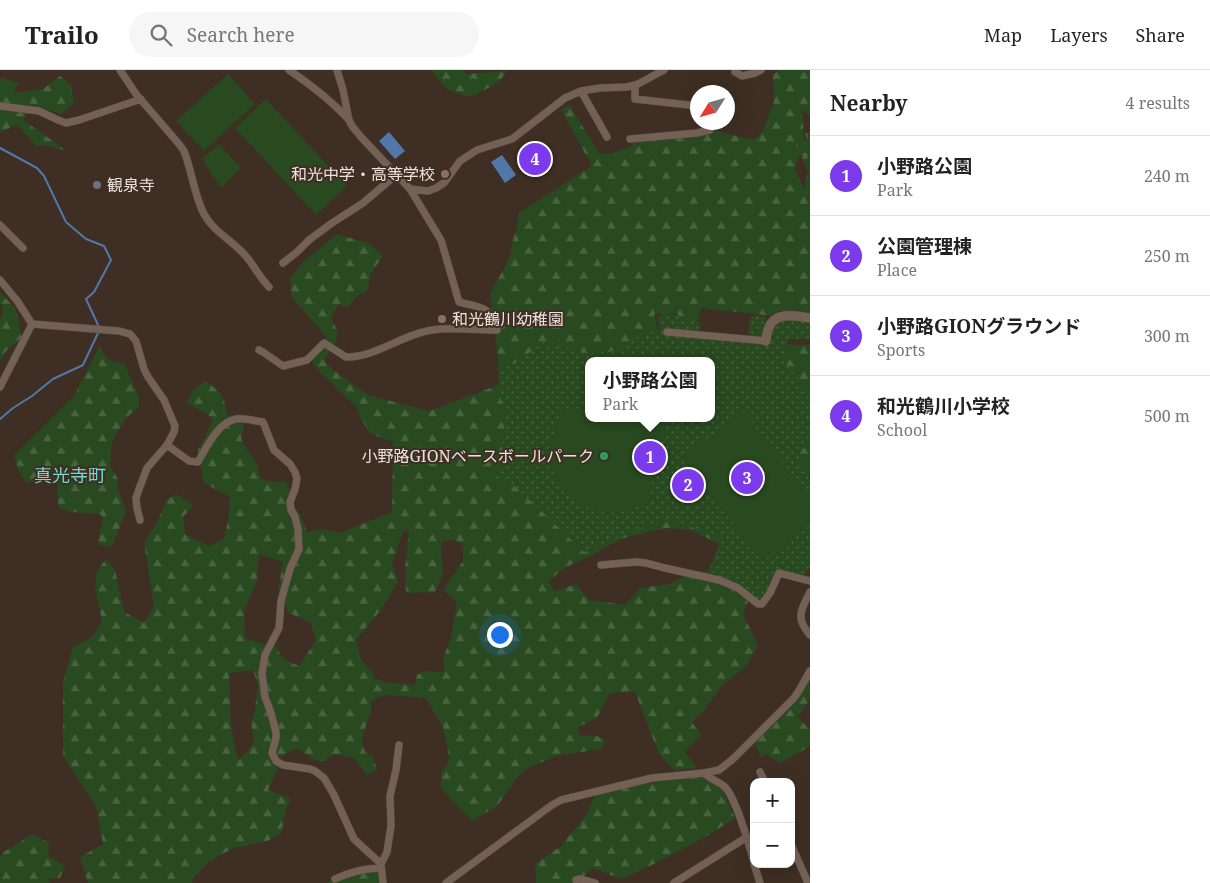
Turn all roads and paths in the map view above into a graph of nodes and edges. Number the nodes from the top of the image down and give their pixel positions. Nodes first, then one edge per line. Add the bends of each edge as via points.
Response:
1 (120, 70) edge
2 (289, 70) edge
3 (337, 70) edge
4 (664, 70) edge
5 (761, 70) edge
6 (735, 72) dead end
7 (635, 85) junction
8 (581, 91) junction
9 (141, 99) junction
10 (690, 105) edge
11 (0, 106) edge
12 (350, 120) junction
13 (710, 130) edge
14 (607, 136) dead end
15 (630, 139) dead end
16 (396, 175) junction
17 (410, 189) junction
18 (0, 225) edge
19 (23, 248) dead end
20 (283, 264) dead end
21 (270, 274) dead end
22 (261, 279) junction
23 (0, 280) edge
24 (269, 287) dead end
25 (810, 318) edge
26 (32, 324) junction
27 (667, 332) dead end
28 (766, 341) joint
29 (259, 350) dead end
30 (0, 387) edge
31 (167, 445) junction
32 (140, 520) dead end
33 (601, 565) dead end
34 (810, 581) edge
35 (810, 592) edge
36 (810, 635) edge
37 (810, 671) edge
38 (399, 745) dead end
39 (760, 772) dead end
40 (704, 773) junction
41 (763, 778) edge
42 (747, 837) junction
43 (750, 848) edge
44 (795, 853) edge
45 (381, 866) junction
46 (756, 868) edge
47 (335, 878) dead end
48 (576, 880) dead end
49 (383, 883) edge
50 (446, 883) edge
51 (595, 883) edge
52 (674, 883) edge
53 (760, 883) edge
54 (808, 883) edge

1 - 9 street
2 - 12 street via 333,102
3 - 12 street
4 - 7 street
5 - 6 street via 742,76
7 - 8 street
7 - 10 street via 635,99
8 - 14 street
8 - 17 street via 565,98 512,139 477,150 460,160 444,183 436,188 428,191
9 - 11 street via 66,122 39,111
9 - 22 street via 184,151 208,220 245,255
12 - 16 street
13 - 15 street
16 - 17 street
16 - 20 street via 309,240
17 - 29 street via 441,240 459,302 485,309 491,314 497,330 423,332 350,358 324,343 307,360 283,366
18 - 19 street
21 - 22 street
22 - 24 street
23 - 26 street
25 - 28 street via 780,316 768,329
26 - 30 street
26 - 31 street via 130,334 136,341 144,369 174,422 175,429
27 - 28 street
31 - 32 street via 147,468 139,489 136,498
31 - 45 street via 189,461 198,462 213,436 230,421 264,422 274,450 295,472 297,479 290,502 298,529 299,549 290,569 278,628 265,655 262,673 265,697 276,732 272,753 283,765 315,770 324,778 354,840
33 - 34 street via 646,563 719,580 738,588 758,604 762,604 770,593 779,573
35 - 36 street via 801,610 804,629
37 - 40 street via 794,698 733,759 719,770
38 - 45 street via 390,796 391,826
39 - 41 street
40 - 42 street via 728,792
40 - 50 street via 652,778 561,800
42 - 43 street
42 - 52 street
44 - 54 street
45 - 47 street
45 - 49 street
46 - 53 street
48 - 51 street

